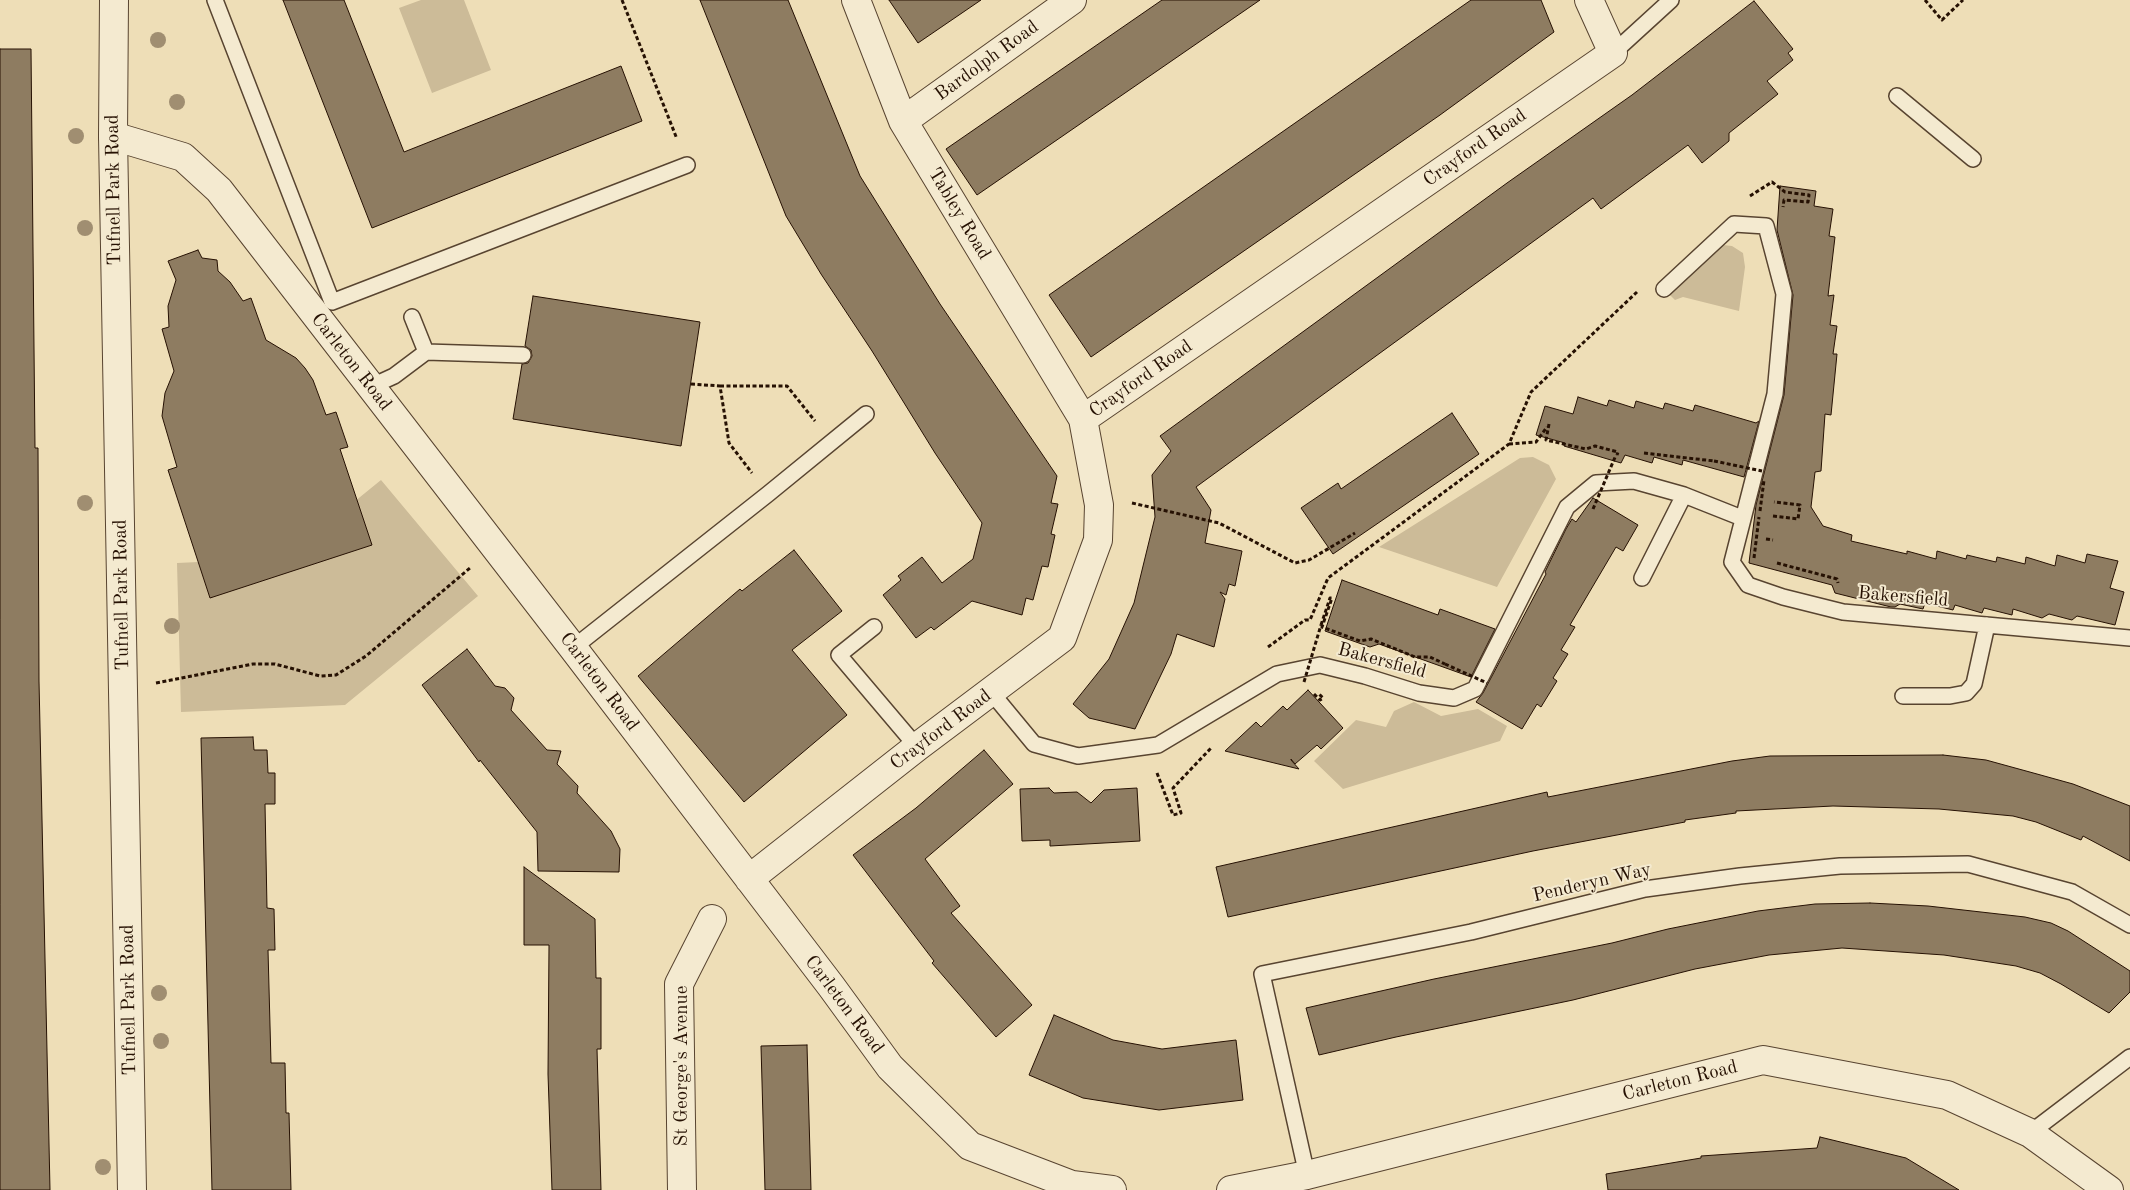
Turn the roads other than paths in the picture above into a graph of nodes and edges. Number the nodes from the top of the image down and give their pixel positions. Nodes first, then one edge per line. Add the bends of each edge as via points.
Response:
1 (114, 0) edge
2 (215, 0) edge
3 (856, 0) edge
4 (1072, 0) edge
5 (1589, 0) edge
6 (1671, 0) edge
7 (1613, 53) junction
8 (1897, 96) dead end
9 (902, 121) junction
10 (113, 136) junction
11 (1973, 159) dead end
12 (687, 165) road end
13 (1664, 289) dead end
14 (412, 317) dead end
15 (426, 352) junction
16 (523, 355) dead end
17 (370, 387) junction
18 (866, 414) dead end
19 (1083, 419) junction
20 (1684, 496) junction
21 (1742, 518) junction
22 (1642, 578) dead end
23 (1987, 625) junction
24 (874, 627) dead end
25 (2130, 638) edge
26 (573, 648) junction
27 (991, 692) junction
28 (1903, 696) dead end
29 (916, 748) junction
30 (749, 879) junction
31 (712, 919) dead end
32 (2130, 925) edge
33 (2130, 1056) edge
34 (2030, 1133) junction
35 (1307, 1175) junction
36 (132, 1190) edge
37 (682, 1190) edge
38 (1112, 1190) edge
39 (1231, 1190) edge
40 (2109, 1190) edge

1 - 10 street, Tufnell Park Road
2 - 12 lane via 332,302
3 - 9 street, Tabley Road
4 - 9 street, Bardolph Road
5 - 7 street
6 - 7 lane
7 - 19 street, Crayford Road
8 - 11 lane
9 - 19 street, Tabley Road
10 - 17 street, Carleton Road via 183,157 219,190
10 - 36 street, Tufnell Park Road
13 - 21 lane, Bakersfield via 1734,224 1766,226 1784,294 1775,394
14 - 15 lane
15 - 16 lane
15 - 17 lane via 394,376
17 - 26 street, Carleton Road
18 - 26 lane
19 - 27 street, Crayford Road via 1098,501 1098,540 1062,638
20 - 21 lane, Bakersfield
20 - 22 lane
20 - 27 lane, Bakersfield via 1634,481 1596,483 1567,507 1475,689 1454,698 1419,693 1320,665 1277,674 1158,745 1078,756 1034,744
21 - 23 lane, Bakersfield via 1732,562 1748,585 1843,612
23 - 25 lane, Bakersfield
23 - 28 lane via 1974,684 1966,693
24 - 29 lane via 839,655
26 - 30 street, Carleton Road
27 - 29 street, Crayford Road
29 - 30 street, Crayford Road
30 - 38 street, Carleton Road via 890,1067 970,1146 1072,1185
31 - 37 street, St George's Avenue via 680,984
32 - 35 lane, Penderyn Way via 2072,892 1968,864 1840,866 1645,889 1471,932 1262,974
33 - 34 lane
34 - 35 street, Carleton Road via 1947,1095 1763,1060
34 - 40 street, Carleton Road
35 - 39 street, Carleton Road

